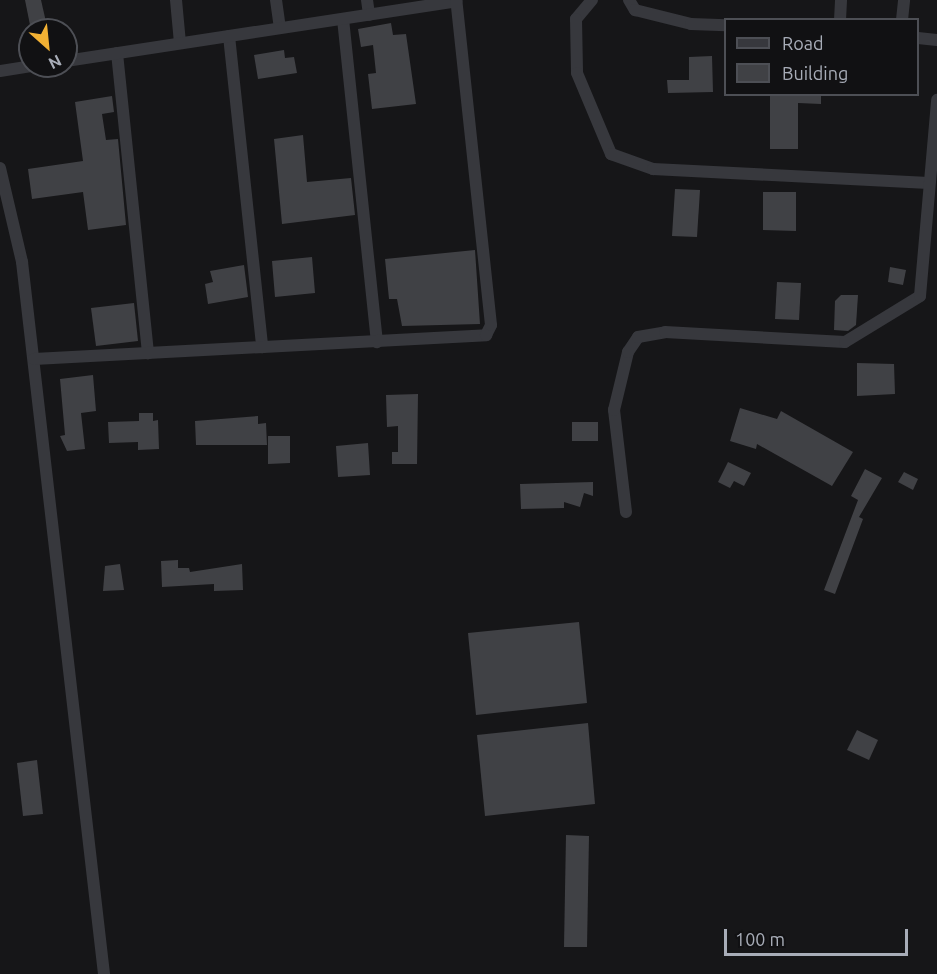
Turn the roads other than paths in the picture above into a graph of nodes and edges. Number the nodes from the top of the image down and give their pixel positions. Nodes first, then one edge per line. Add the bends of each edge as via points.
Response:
1 (176, 0) edge
2 (276, 0) edge
3 (367, 0) edge
4 (592, 0) edge
5 (629, 0) edge
6 (842, 0) edge
7 (904, 0) edge
8 (456, 1) edge
9 (369, 15) junction
10 (840, 18) edge
11 (902, 18) edge
12 (343, 19) junction
13 (724, 25) edge
14 (280, 28) junction
15 (229, 36) junction
16 (919, 38) edge
17 (937, 40) edge
18 (180, 43) junction
19 (117, 53) junction
20 (78, 59) edge
21 (18, 68) edge
22 (0, 71) edge
23 (937, 100) edge
24 (0, 168) edge
25 (929, 183) junction
26 (3, 190) edge
27 (377, 342) junction
28 (262, 347) junction
29 (148, 353) junction
30 (34, 359) junction
31 (626, 512) dead end
32 (104, 974) edge

1 - 18 street
2 - 14 street
3 - 9 street
4 - 25 street via 576,19 577,73 611,154 653,169
5 - 13 street via 635,10 691,24
6 - 10 street
7 - 11 street
8 - 9 street
8 - 27 street via 490,329 482,336
9 - 12 street
12 - 14 street
12 - 27 street
14 - 15 street
15 - 18 street
15 - 28 street
16 - 17 street
18 - 19 street
19 - 20 street
19 - 29 street
21 - 22 street
23 - 25 street
24 - 26 street
25 - 31 street via 920,296 845,342 665,332 638,337 628,352 614,410
26 - 30 street via 22,262
27 - 28 street
28 - 29 street
29 - 30 street
30 - 32 street

